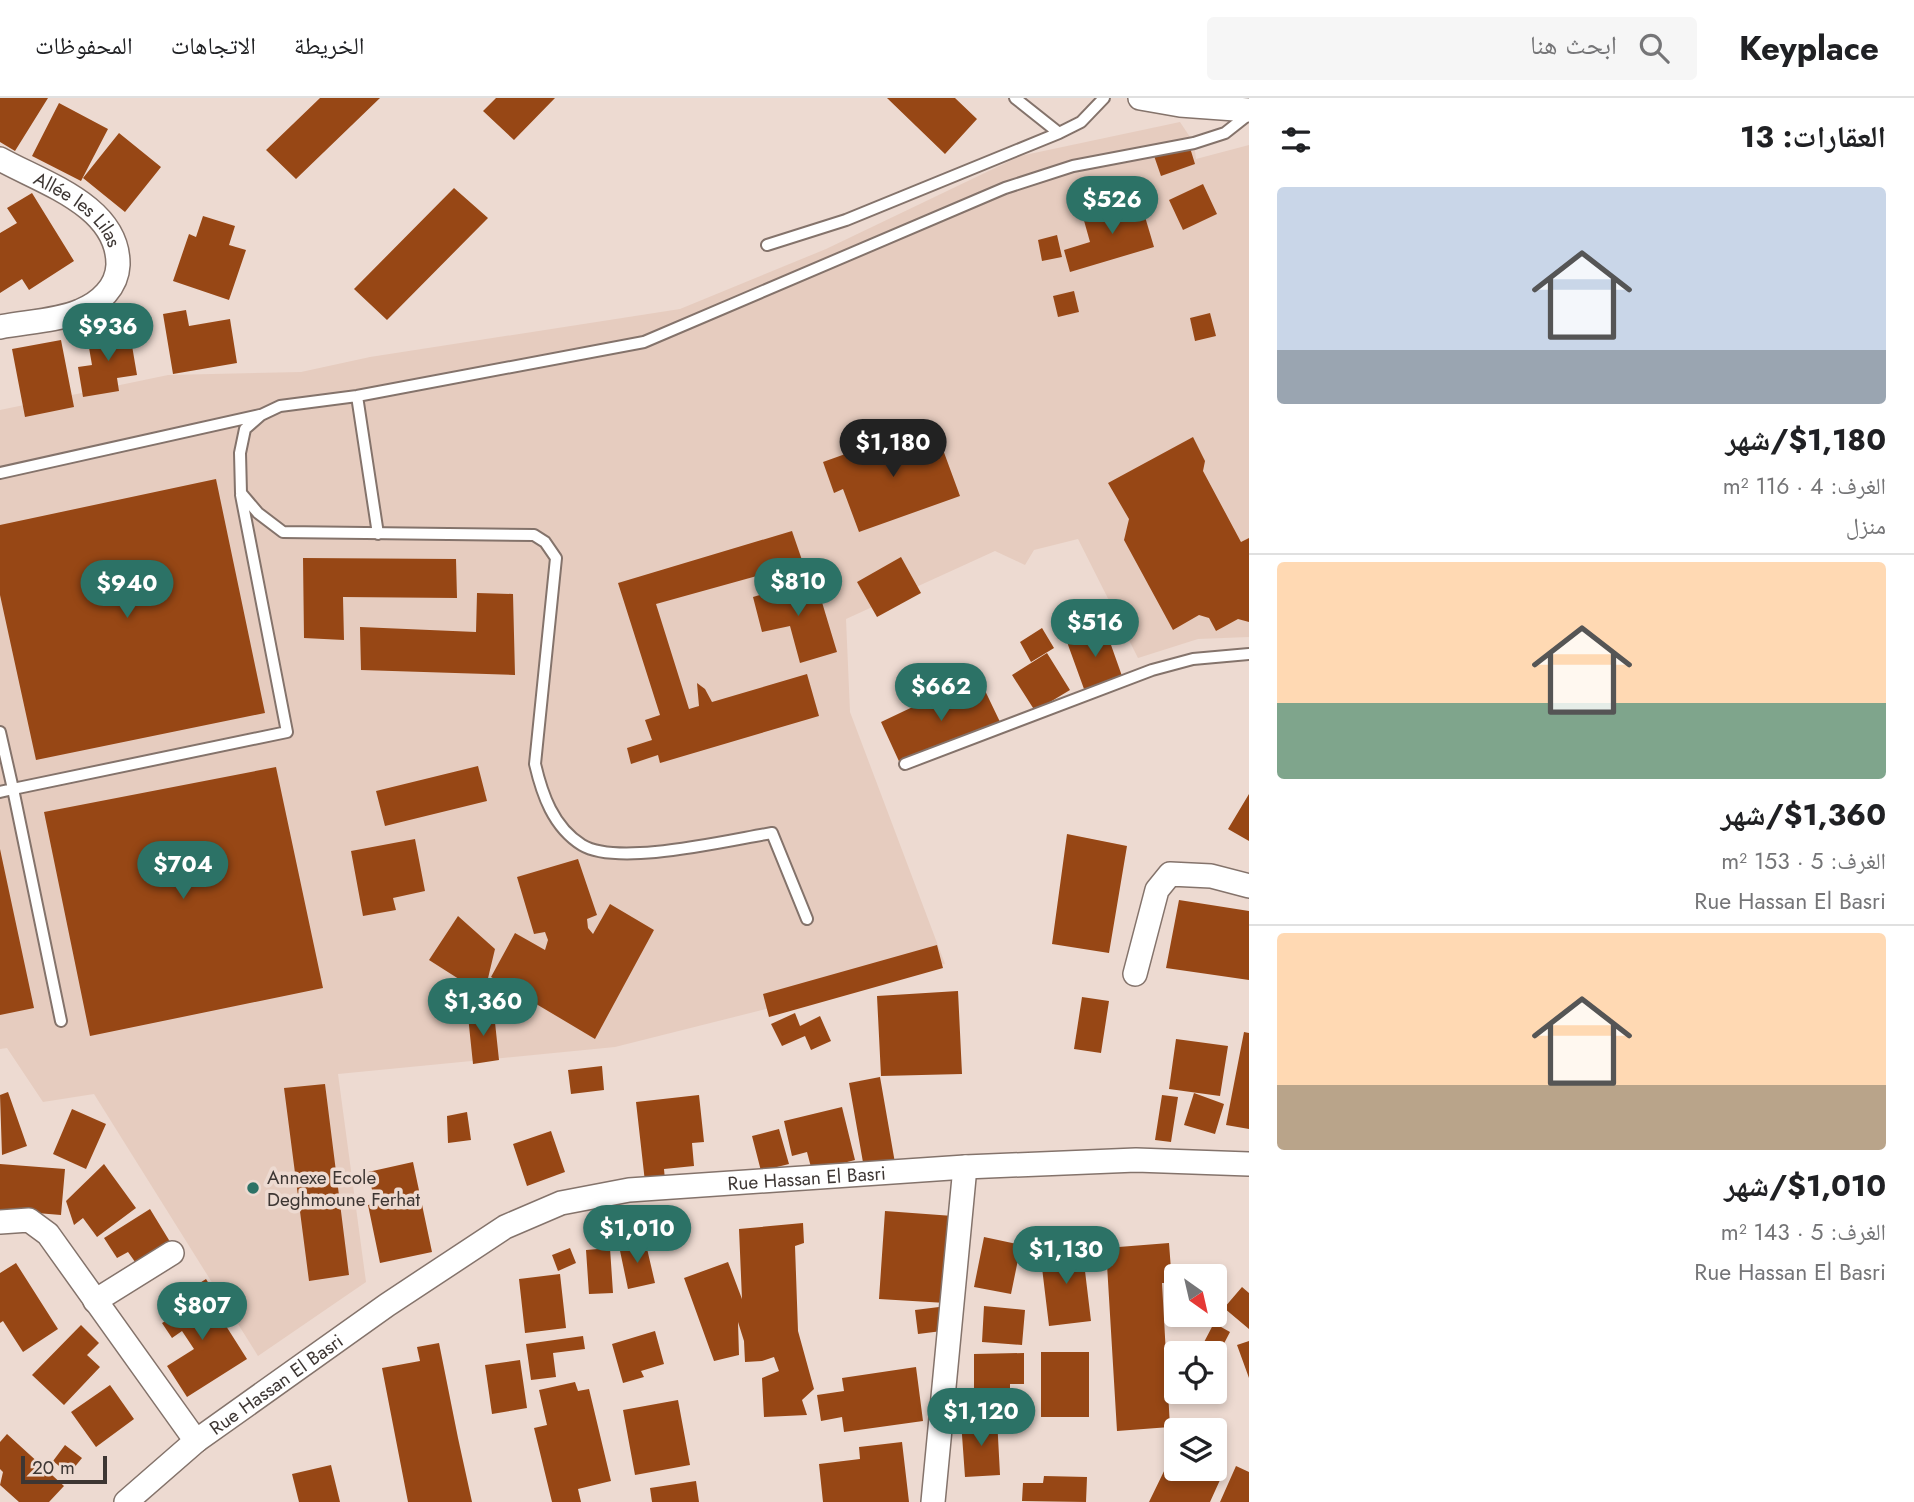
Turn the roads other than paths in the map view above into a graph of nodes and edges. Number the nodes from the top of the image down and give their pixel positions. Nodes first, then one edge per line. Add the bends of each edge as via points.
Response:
1 (1015, 98) edge
2 (1104, 98) edge
3 (1140, 98) edge
4 (1249, 112) edge
5 (1059, 133) junction
6 (0, 159) edge
7 (767, 245) dead end
8 (0, 327) edge
9 (356, 396) junction
10 (261, 415) junction
11 (0, 473) edge
12 (241, 493) junction
13 (378, 534) junction
14 (1249, 654) edge
15 (0, 732) edge
16 (905, 764) dead end
17 (13, 789) junction
18 (0, 792) edge
19 (1249, 886) edge
20 (807, 919) dead end
21 (1135, 974) dead end
22 (61, 1021) dead end
23 (1249, 1164) edge
24 (965, 1167) junction
25 (0, 1222) edge
26 (172, 1253) dead end
27 (94, 1301) junction
28 (196, 1441) junction
29 (126, 1502) edge
30 (933, 1502) edge

1 - 5 lane
2 - 5 lane via 1081,122
3 - 4 street
4 - 9 lane via 1225,133 1194,143 1073,166 1005,188 644,342
5 - 7 lane via 846,220
6 - 8 street, Allée les Lilas via 85,205 109,229 118,250 118,278 102,299 78,312
9 - 10 lane via 280,406
9 - 13 lane
10 - 11 lane
10 - 12 lane via 245,429
12 - 13 lane via 283,532
12 - 17 lane via 286,732
13 - 20 lane via 534,535 545,542 556,558 535,764 543,795 556,819 582,845 611,853 650,852 772,833
14 - 16 lane via 1193,659 1152,670
15 - 17 lane
17 - 18 lane
17 - 22 lane
19 - 21 street via 1211,876 1170,874 1157,890
23 - 24 street, Rue Hassan El Basri via 1136,1160
24 - 28 street, Rue Hassan El Basri via 629,1190 561,1203 472,1247
24 - 30 street
25 - 27 street via 29,1220 48,1234
26 - 27 street
27 - 28 street
28 - 29 street, Rue Hassan El Basri

